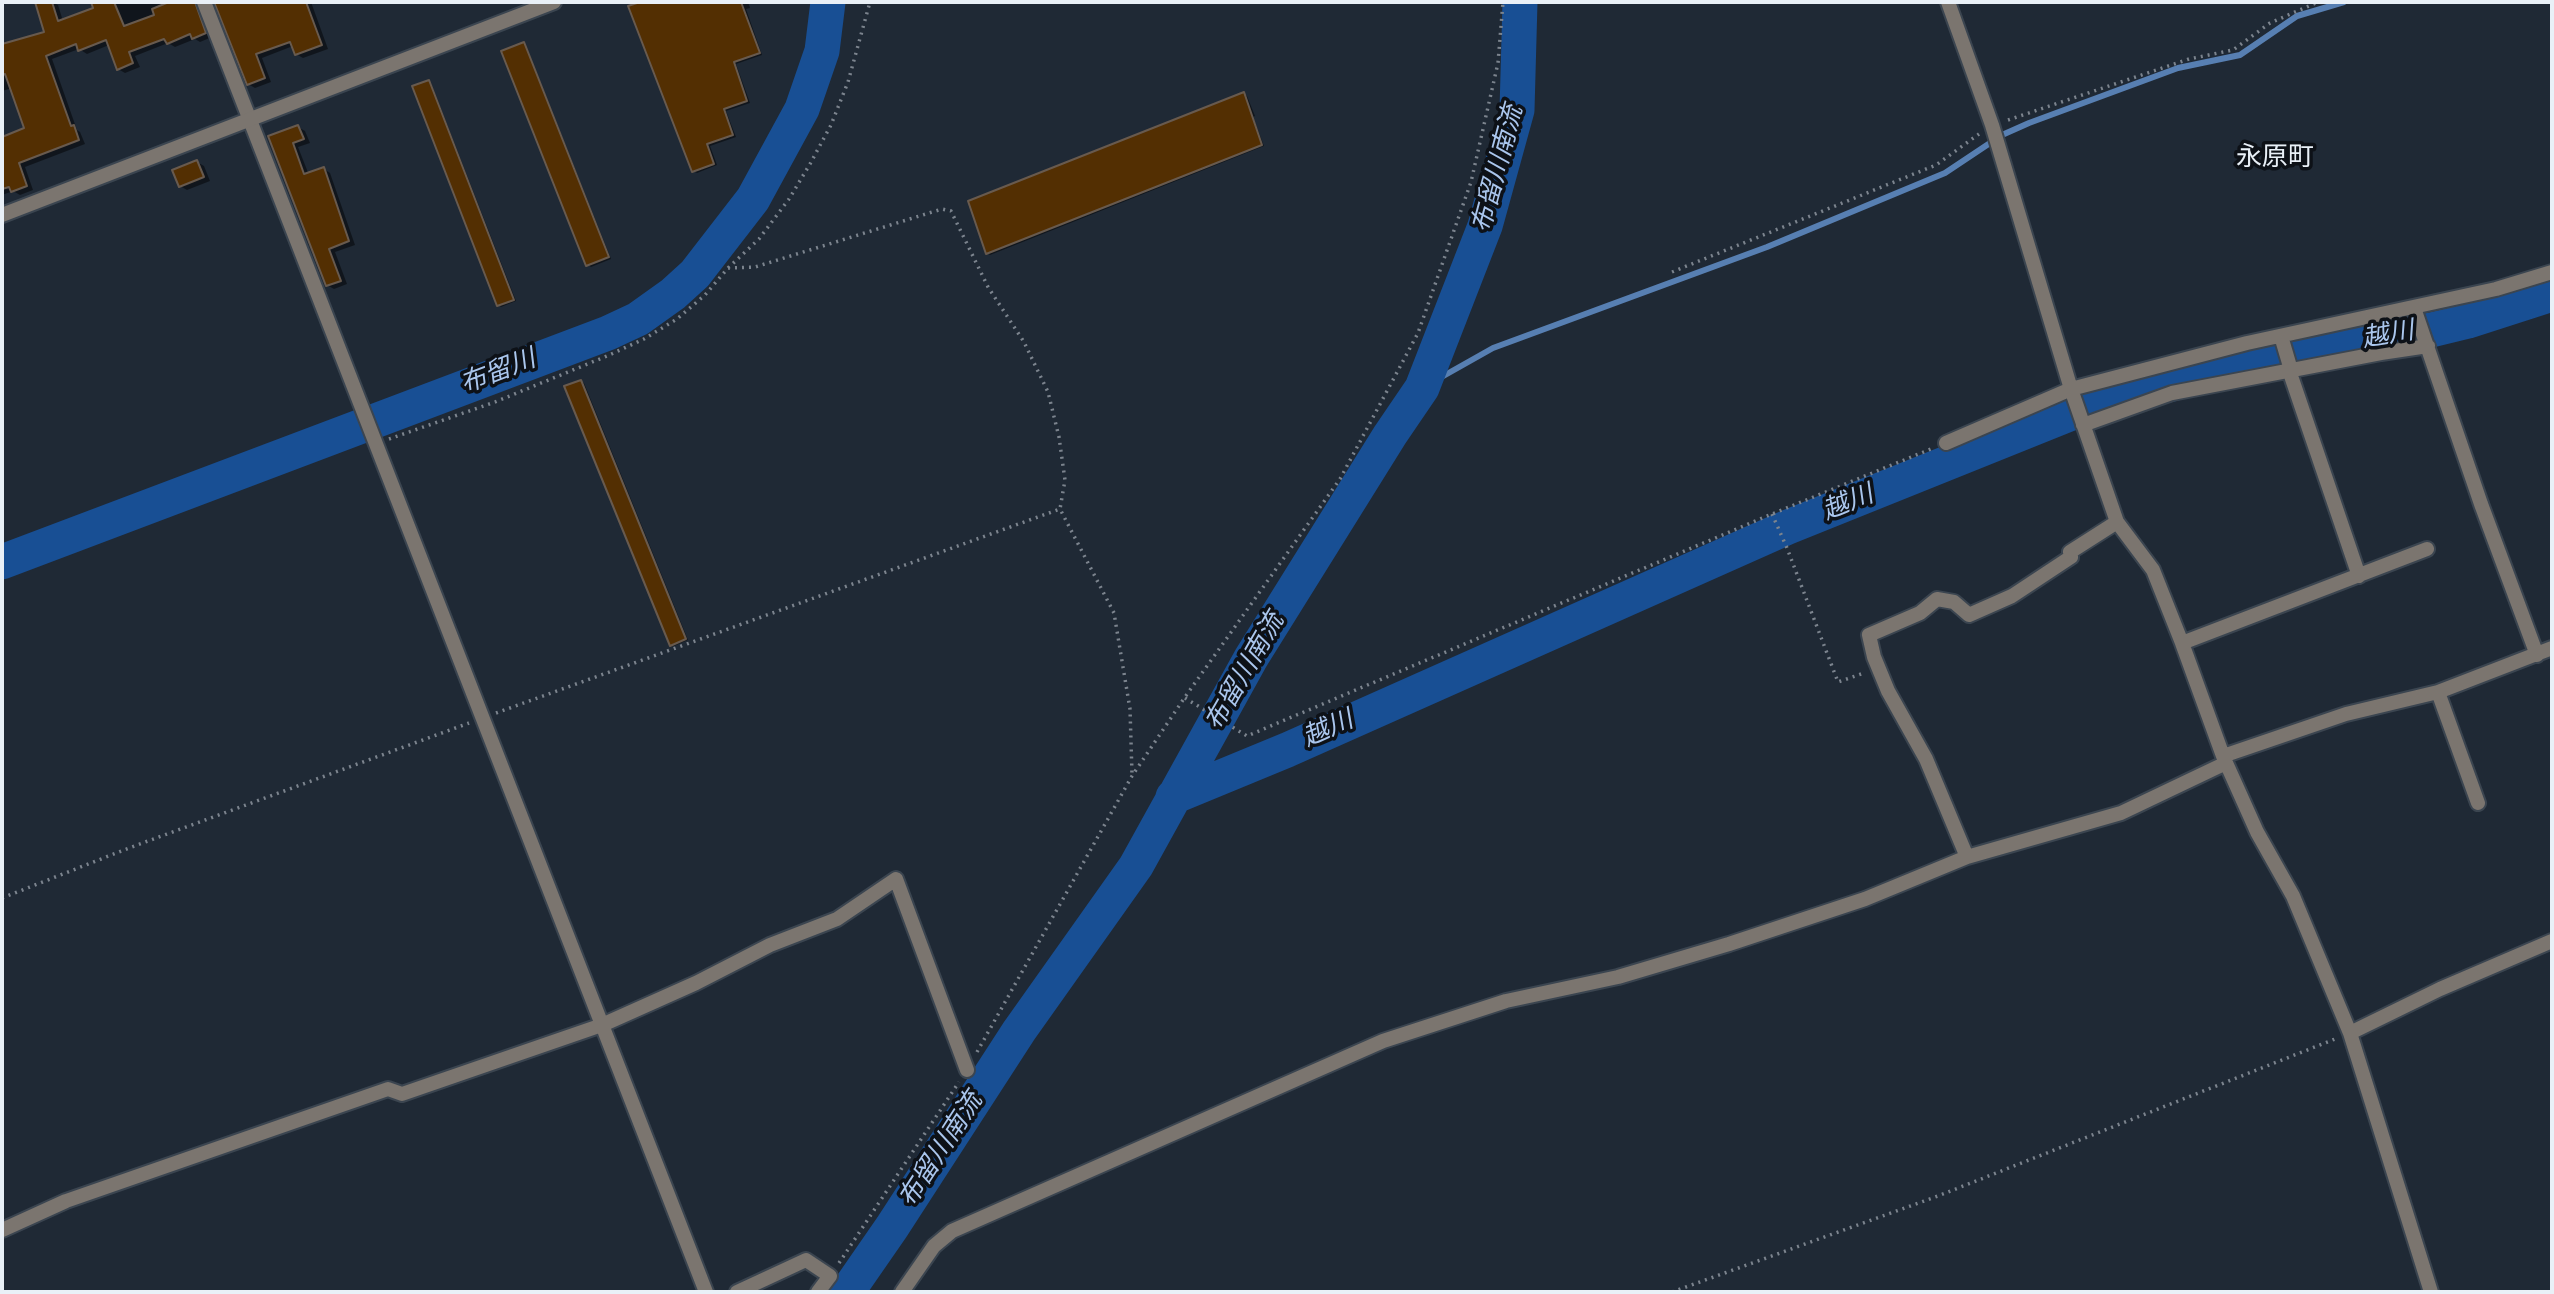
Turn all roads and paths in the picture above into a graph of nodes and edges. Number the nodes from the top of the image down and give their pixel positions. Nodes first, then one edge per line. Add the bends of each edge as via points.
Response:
1 (204, 2) edge
2 (554, 2) edge
3 (870, 2) edge
4 (1503, 2) edge
5 (1948, 2) edge
6 (2318, 2) edge
7 (251, 117) junction
8 (1992, 125) junction
9 (2, 215) edge
10 (728, 268) junction
11 (2552, 271) edge
12 (1672, 272) dead end
13 (2414, 308) junction
14 (2281, 335) junction
15 (2428, 346) junction
16 (2290, 370) junction
17 (2071, 390) junction
18 (2083, 425) junction
19 (375, 438) junction
20 (1946, 443) joint
21 (1060, 509) junction
22 (1772, 514) junction
23 (2117, 522) junction
24 (2427, 549) dead end
25 (2359, 576) junction
26 (2182, 643) junction
27 (2552, 648) edge
28 (2537, 655) junction
29 (1879, 668) junction
30 (2438, 692) junction
31 (1185, 697) junction
32 (484, 718) junction
33 (2224, 760) junction
34 (1132, 776) junction
35 (2478, 803) dead end
36 (1968, 857) junction
37 (2, 898) edge
38 (2552, 941) edge
39 (602, 1025) junction
40 (2350, 1034) junction
41 (967, 1070) junction
42 (2, 1230) edge
43 (830, 1276) junction
44 (706, 1292) edge
45 (737, 1292) edge
46 (818, 1292) edge
47 (902, 1292) edge
48 (1672, 1292) edge
49 (2431, 1292) edge

1 - 7 street
2 - 7 street
3 - 10 path via 831,125 789,199 760,239
4 - 31 path via 1498,63 1471,182 1418,333 1340,479
5 - 8 street
6 - 8 path via 2270,23 2233,50 2189,59
7 - 9 street
7 - 19 street
8 - 12 path via 1936,164
8 - 17 street
10 - 19 path via 677,319 645,339 495,402
10 - 21 path via 755,267 942,209 951,211 1048,392 1065,480
11 - 13 street
13 - 14 street
13 - 15 street
14 - 16 street
14 - 17 street
15 - 16 street
15 - 28 street
16 - 18 street via 2172,393
16 - 25 street
17 - 18 street
17 - 20 street
18 - 23 street
19 - 32 street
20 - 22 path
21 - 32 path
21 - 34 path via 1114,613 1130,709
22 - 29 path via 1838,682
22 - 31 path via 1247,736
23 - 26 street via 2153,570
23 - 29 street via 2012,596 1969,615 1954,602 1937,599 1920,613 1869,635
24 - 25 street
25 - 26 street
26 - 33 street
27 - 28 street
28 - 30 street
29 - 36 street via 1926,759
30 - 33 street via 2346,714
30 - 35 street
31 - 34 path
32 - 37 path
32 - 39 street
33 - 36 street via 2121,813
33 - 40 street via 2293,896
34 - 41 path
36 - 47 street via 1865,899 1729,944 1618,977 1506,1001 1383,1041 952,1231 934,1245
38 - 40 street
39 - 41 street via 837,919 896,879
39 - 42 street via 402,1094 388,1089 66,1201
39 - 44 street
40 - 48 path via 1938,1196
40 - 49 street
41 - 43 path
43 - 45 street via 806,1260
43 - 46 street

